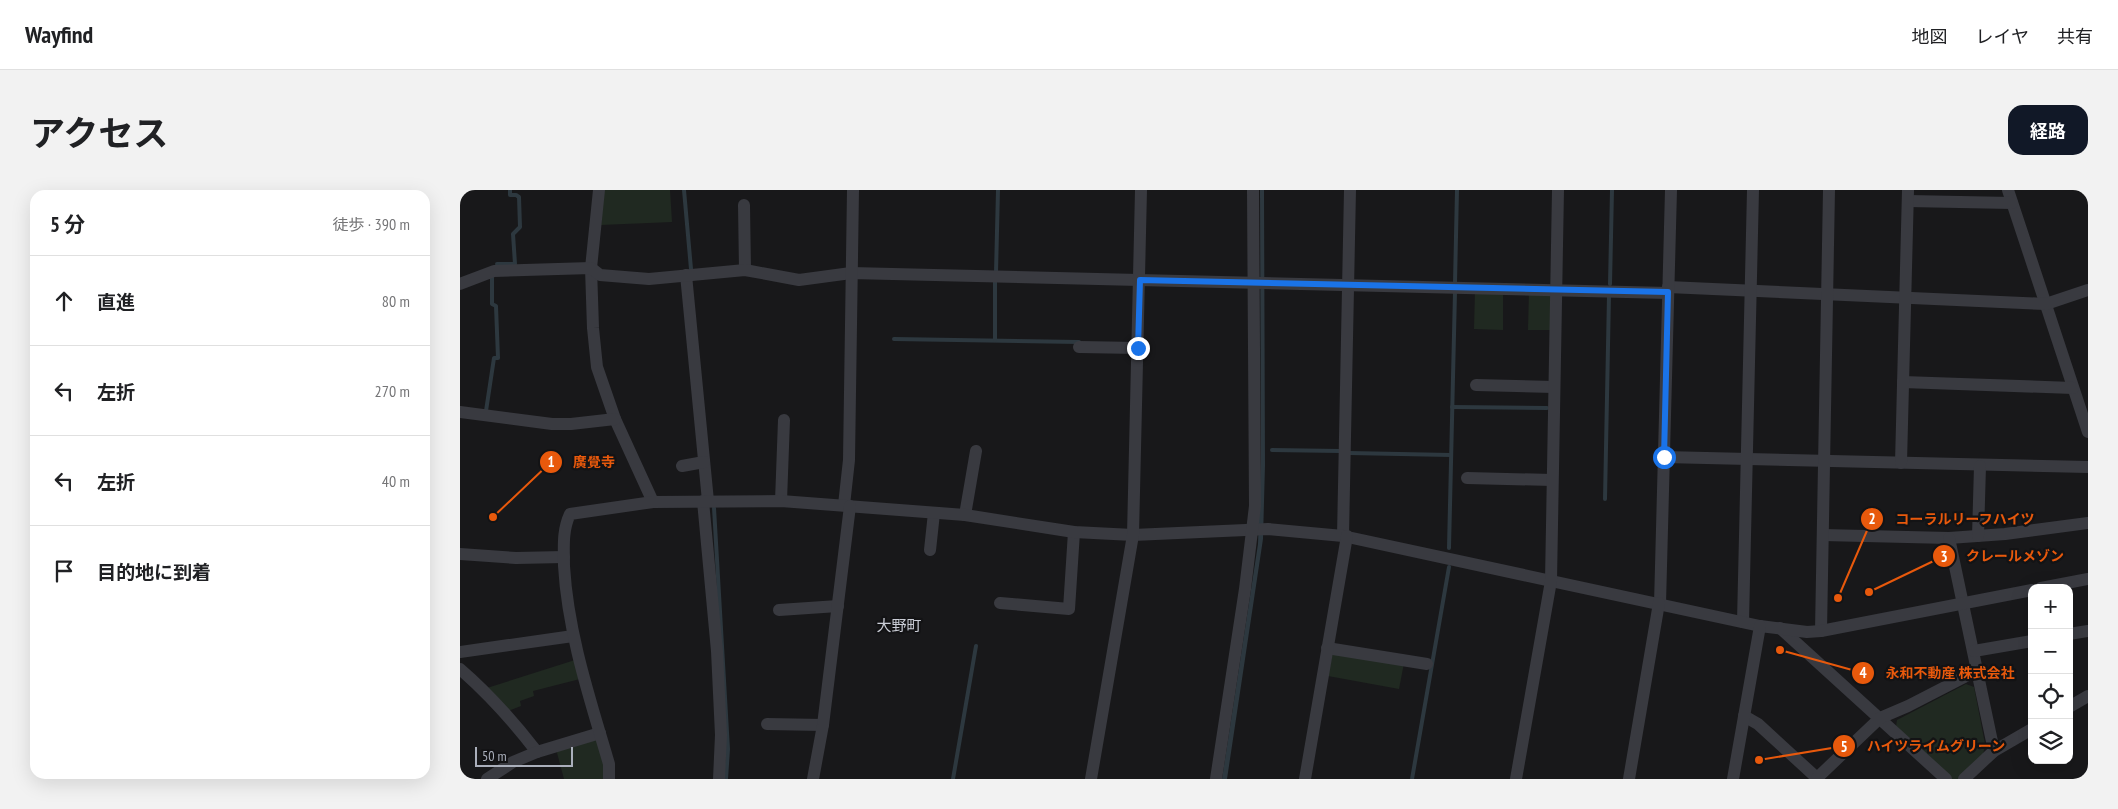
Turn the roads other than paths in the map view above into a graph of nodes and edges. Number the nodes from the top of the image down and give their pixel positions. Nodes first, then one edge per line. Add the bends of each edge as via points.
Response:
1 (599, 190) edge
2 (853, 190) edge
3 (1141, 190) edge
4 (1253, 190) edge
5 (1350, 190) edge
6 (1558, 190) edge
7 (1670, 190) edge
8 (1753, 190) edge
9 (1830, 190) edge
10 (2008, 190) edge
11 (1908, 195) edge
12 (2012, 203) junction
13 (744, 205) dead end
14 (591, 268) junction
15 (745, 270) junction
16 (851, 273) junction
17 (686, 275) junction
18 (1140, 280) junction
19 (1258, 283) junction
20 (460, 284) edge
21 (1348, 284) junction
22 (1556, 289) junction
23 (1668, 290) junction
24 (2088, 290) edge
25 (1751, 291) junction
26 (1827, 294) junction
27 (1905, 298) junction
28 (2046, 304) junction
29 (1079, 346) dead end
30 (1138, 348) junction
31 (1903, 382) junction
32 (1476, 385) dead end
33 (1554, 387) junction
34 (2073, 388) junction
35 (460, 412) edge
36 (615, 419) junction
37 (784, 420) dead end
38 (2088, 432) edge
39 (976, 451) dead end
40 (1664, 457) junction
41 (1748, 460) junction
42 (704, 462) junction
43 (1824, 462) junction
44 (1901, 463) junction
45 (682, 466) dead end
46 (1980, 466) junction
47 (2088, 467) edge
48 (1467, 478) dead end
49 (1552, 480) junction
50 (706, 501) junction
51 (653, 502) junction
52 (781, 502) junction
53 (847, 506) junction
54 (934, 513) junction
55 (965, 515) junction
56 (2088, 523) edge
57 (1258, 530) junction
58 (1074, 532) junction
59 (1133, 535) junction
60 (1822, 535) junction
61 (1345, 536) junction
62 (1978, 536) junction
63 (1950, 538) junction
64 (930, 550) dead end
65 (460, 554) edge
66 (564, 556) junction
67 (2088, 578) edge
68 (1551, 581) junction
69 (2060, 584) edge
70 (2028, 591) edge
71 (1000, 603) dead end
72 (1964, 603) junction
73 (1660, 604) junction
74 (838, 606) junction
75 (779, 610) dead end
76 (1743, 622) junction
77 (1760, 626) junction
78 (1780, 628) junction
79 (1821, 631) junction
80 (2088, 631) edge
81 (2073, 633) edge
82 (573, 636) junction
83 (2028, 642) edge
84 (1327, 648) junction
85 (1974, 651) junction
86 (460, 652) edge
87 (1427, 664) dead end
88 (460, 669) edge
89 (1978, 670) junction
90 (2088, 696) edge
91 (2073, 705) edge
92 (1744, 716) junction
93 (1880, 718) junction
94 (767, 724) dead end
95 (823, 726) junction
96 (2028, 731) edge
97 (600, 733) junction
98 (1994, 750) junction
99 (537, 752) junction
100 (1818, 778) edge
101 (487, 779) edge
102 (609, 779) edge
103 (719, 779) edge
104 (813, 779) edge
105 (1091, 779) edge
106 (1216, 779) edge
107 (1305, 779) edge
108 (1516, 779) edge
109 (1629, 779) edge
110 (1733, 779) edge
111 (1946, 779) edge
112 (1964, 779) edge

1 - 14 street
2 - 16 street
3 - 18 street
4 - 19 street
5 - 21 street
6 - 22 street
7 - 23 street
8 - 25 street
9 - 26 street
10 - 12 street
11 - 12 street
11 - 27 street
12 - 28 street
13 - 15 street
14 - 17 street via 600,275 649,279
14 - 20 street via 494,271
14 - 36 street via 597,367
15 - 16 street via 799,280
15 - 17 street
16 - 18 street
16 - 53 street
17 - 42 street
18 - 19 street
18 - 30 street
19 - 21 street
19 - 57 street via 1255,506
21 - 22 street
21 - 61 street
22 - 23 street
22 - 33 street
23 - 25 street
23 - 40 street
24 - 28 street
25 - 26 street
25 - 41 street
26 - 27 street
26 - 43 street
27 - 28 street
27 - 31 street
28 - 34 street
29 - 30 street
30 - 59 street
31 - 34 street
31 - 44 street
32 - 33 street
33 - 49 street
34 - 38 street
35 - 36 street via 552,424
36 - 51 street
37 - 52 street
39 - 55 street
40 - 41 street
40 - 73 street
41 - 43 street
41 - 76 street
42 - 45 street
42 - 50 street
43 - 44 street
43 - 60 street
44 - 46 street
46 - 47 street
46 - 62 street
48 - 49 street
49 - 68 street
50 - 51 street
50 - 52 street
50 - 103 street via 721,735
51 - 66 street via 570,514 564,526
52 - 53 street
53 - 54 street
53 - 74 street
54 - 55 street
54 - 64 street
55 - 58 street
56 - 62 street
57 - 59 street
57 - 61 street
57 - 106 street
58 - 59 street
58 - 71 street via 1069,609
59 - 105 street
60 - 63 street
60 - 79 street
61 - 68 street
61 - 84 street
62 - 63 street
63 - 72 street
65 - 66 street via 516,558
66 - 82 street
67 - 69 street
68 - 73 street
68 - 108 street
70 - 72 street
72 - 79 street
72 - 85 street
73 - 76 street
73 - 109 street
74 - 75 street
74 - 95 street
76 - 77 street
77 - 78 street
77 - 92 street
78 - 79 street
78 - 93 street
80 - 81 street
82 - 86 street
82 - 97 street
83 - 85 street
84 - 87 street
84 - 107 street
85 - 89 street
88 - 99 street via 514,722
89 - 93 street
89 - 98 street
90 - 91 street
92 - 100 street via 1758,724
92 - 110 street
93 - 100 street
93 - 111 street
94 - 95 street
95 - 104 street
96 - 98 street
97 - 99 street
97 - 102 street via 609,764
98 - 112 street
99 - 101 street via 513,762

